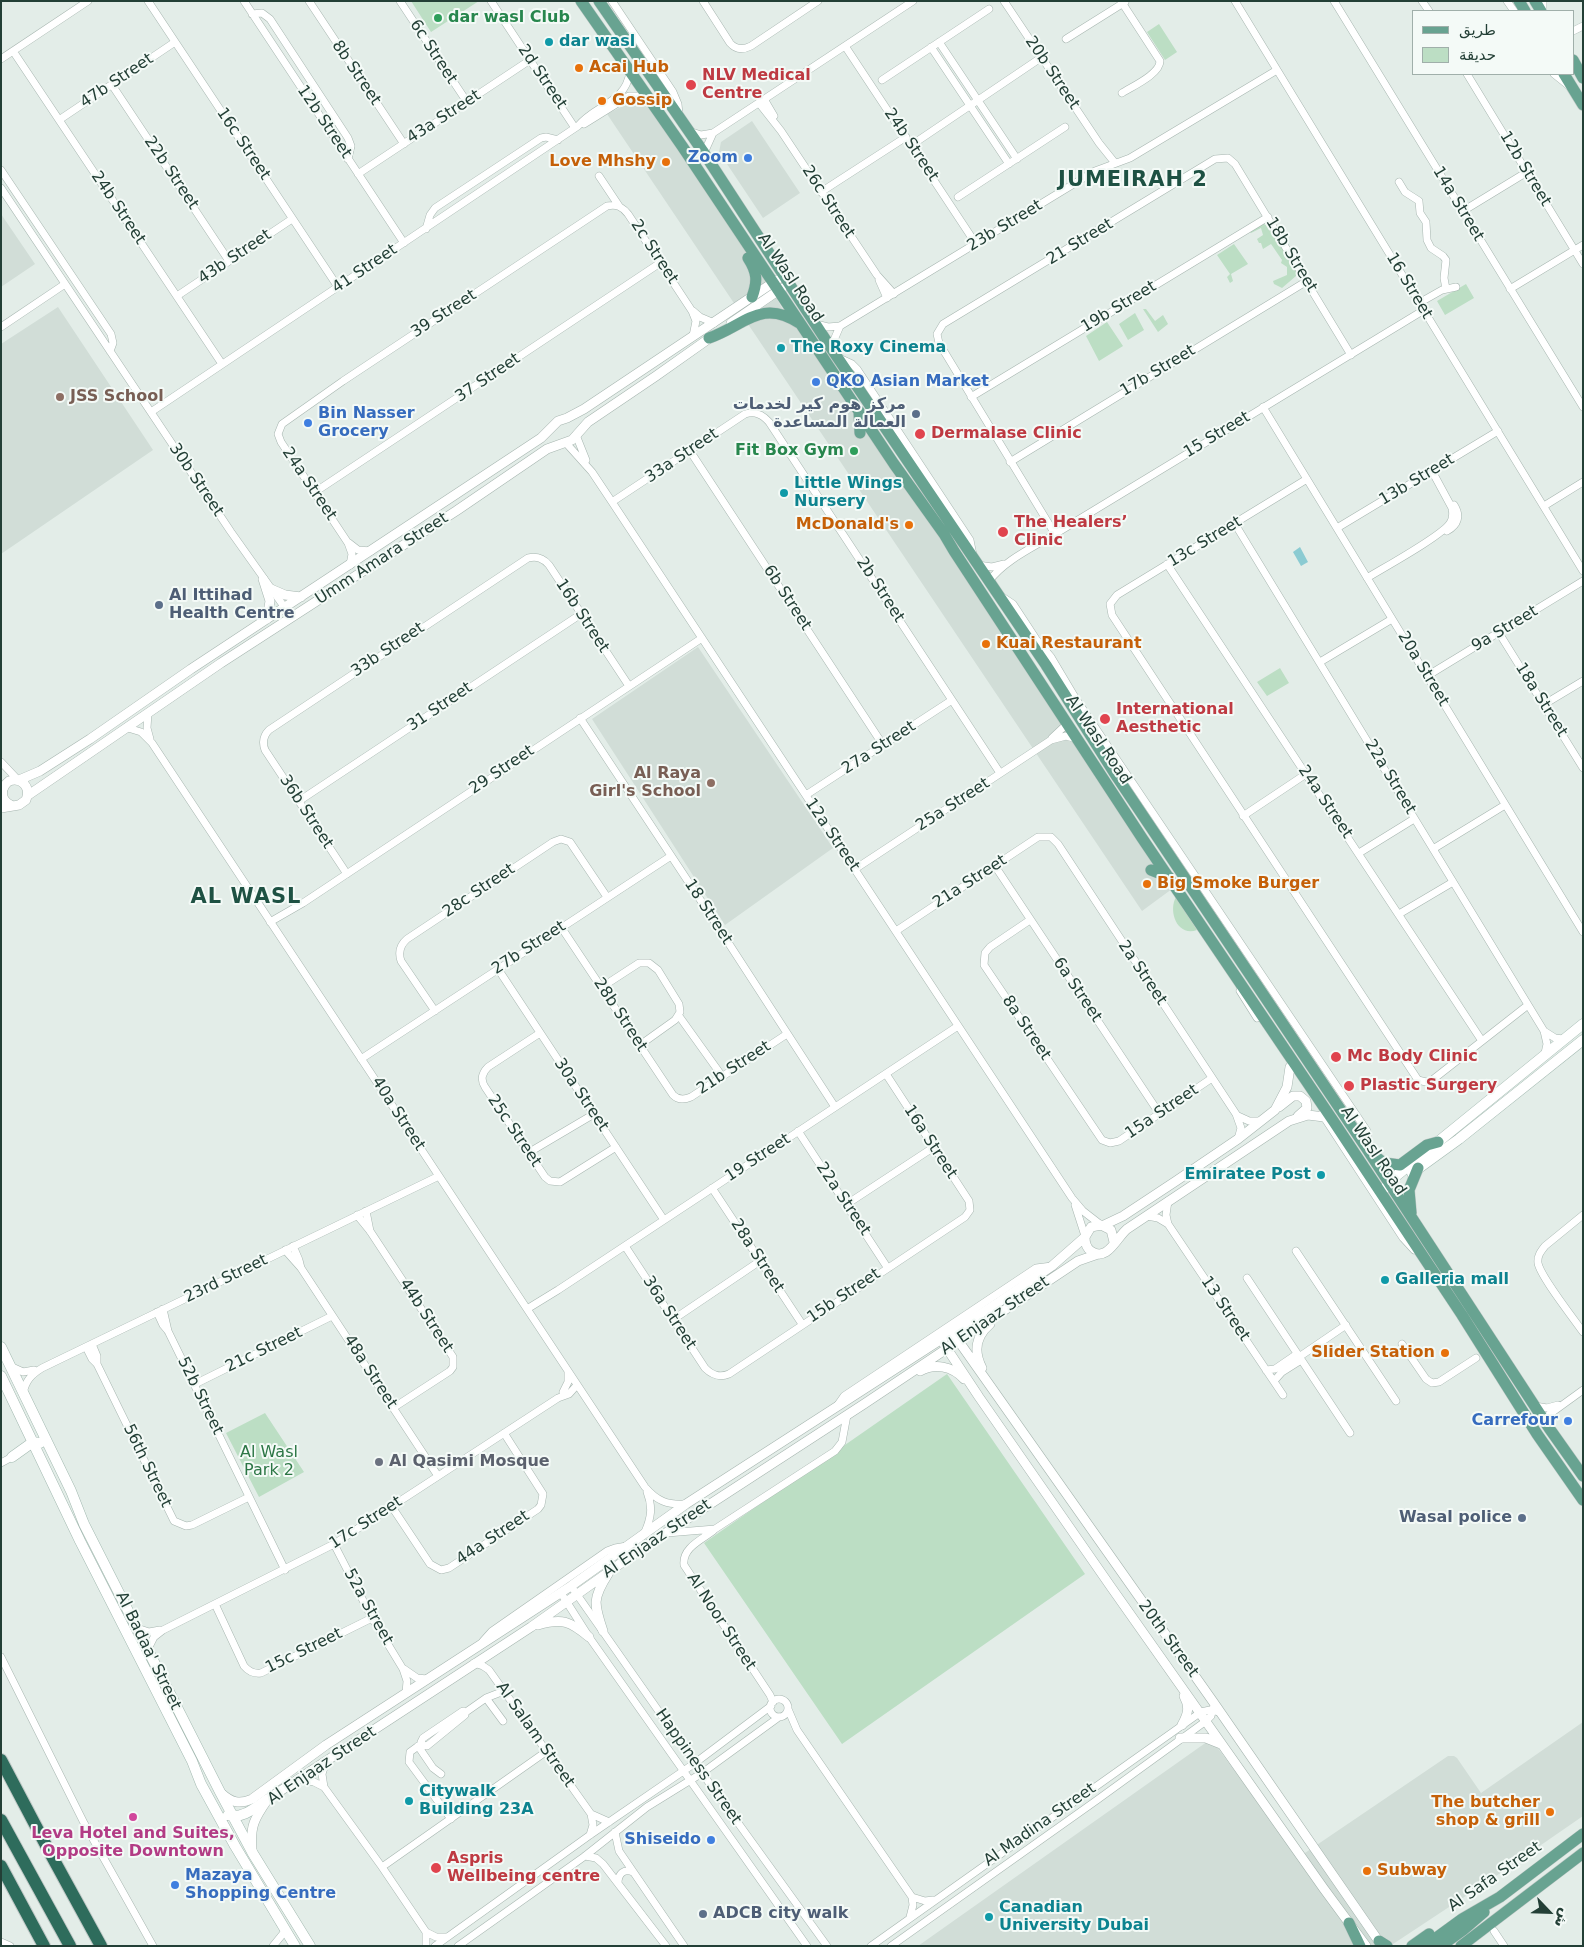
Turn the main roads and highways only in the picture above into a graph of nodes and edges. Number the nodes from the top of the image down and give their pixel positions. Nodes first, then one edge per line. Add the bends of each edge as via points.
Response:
1 (581, 1) edge
2 (603, 2) edge
3 (1574, 62) edge
4 (1565, 75) edge
5 (1583, 78) edge
6 (1583, 105) edge
7 (742, 234) junction
8 (784, 276) junction
9 (752, 297) road end
10 (803, 326) junction
11 (709, 338) road end
12 (859, 409) junction
13 (860, 433) dead end
14 (944, 534) junction
15 (989, 581) junction
16 (1068, 723) junction
17 (1117, 777) junction
18 (1151, 870) dead end
19 (1169, 877) junction
20 (1583, 1024) edge
21 (1583, 1040) edge
22 (1438, 1142) junction
23 (1366, 1147) junction
24 (1418, 1168) junction
25 (1385, 1189) junction
26 (1413, 1219) junction
27 (1462, 1315) junction
28 (1, 1347) edge
29 (1, 1376) edge
30 (1544, 1419) junction
31 (34, 1442) junction
32 (1545, 1445) junction
33 (42, 1461) junction
34 (1583, 1476) edge
35 (1583, 1486) edge
36 (71, 1491) junction
37 (1583, 1500) edge
38 (1, 1760) edge
39 (192, 1761) junction
40 (268, 1799) road end
41 (233, 1816) junction
42 (1, 1820) edge
43 (1583, 1834) edge
44 (1583, 1853) edge
45 (1, 1866) edge
46 (1500, 1897) junction
47 (1462, 1918) junction
48 (1349, 1923) road end
49 (44, 1946) edge
50 (70, 1946) edge
51 (101, 1946) edge
52 (295, 1946) edge
53 (310, 1946) edge
54 (1360, 1946) edge
55 (1412, 1946) edge
56 (1424, 1946) edge
57 (1441, 1946) edge
58 (1461, 1946) edge

1 - 7 main road, Al Wasl Road
2 - 8 main road, Al Wasl Road
3 - 5 main road
4 - 6 main road
7 - 8 main road via 755,242 776,273
7 - 9 main road via 745,253 756,275
7 - 10 main road, Al Wasl Road
8 - 15 main road, Al Wasl Road
10 - 11 main road via 782,315 764,313
10 - 12 main road, Al Wasl Road
12 - 13 main road
12 - 14 main road, Al Wasl Road
14 - 15 main road via 977,577
14 - 16 main road, Al Wasl Road
15 - 17 main road, Al Wasl Road
16 - 17 main road via 1077,726 1106,768
16 - 19 main road, Al Wasl Road via 1113,798
17 - 23 main road, Al Wasl Road via 1202,895
18 - 19 main road
19 - 25 main road, Al Wasl Road
20 - 22 main road
21 - 24 main road
22 - 23 main road via 1427,1145 1400,1164 1384,1163
22 - 25 main road
23 - 25 main road, Al Wasl Road
24 - 25 main road
24 - 26 main road via 1408,1198
25 - 26 main road, Al Wasl Road
25 - 27 main road, Al Wasl Road
26 - 30 main road, Al Wasl Road
27 - 30 main road via 1476,1329 1534,1418 1538,1421
27 - 32 main road, Al Wasl Road
28 - 36 main road, Al Badaa' Street
29 - 31 main road, Al Badaa' Street
30 - 34 main road, Al Wasl Road
31 - 33 main road, Al Badaa' Street
31 - 33 main road via 12,1457 32,1454
31 - 36 main road via 42,1444 60,1480
32 - 35 main road via 1554,1446
32 - 37 main road, Al Wasl Road
33 - 39 main road, Al Badaa' Street
36 - 41 main road, Al Badaa' Street via 147,1652
38 - 51 highway
39 - 41 main road via 220,1808
39 - 52 main road, Al Badaa' Street via 230,1838
40 - 41 main road via 244,1814
41 - 53 main road, Al Badaa' Street
42 - 50 highway
43 - 46 main road, Al Safa Street
44 - 58 main road, Al Safa Street
45 - 49 highway
46 - 47 main road, Al Safa Street
46 - 57 main road
47 - 55 main road
47 - 56 main road, Al Safa Street
48 - 54 main road

